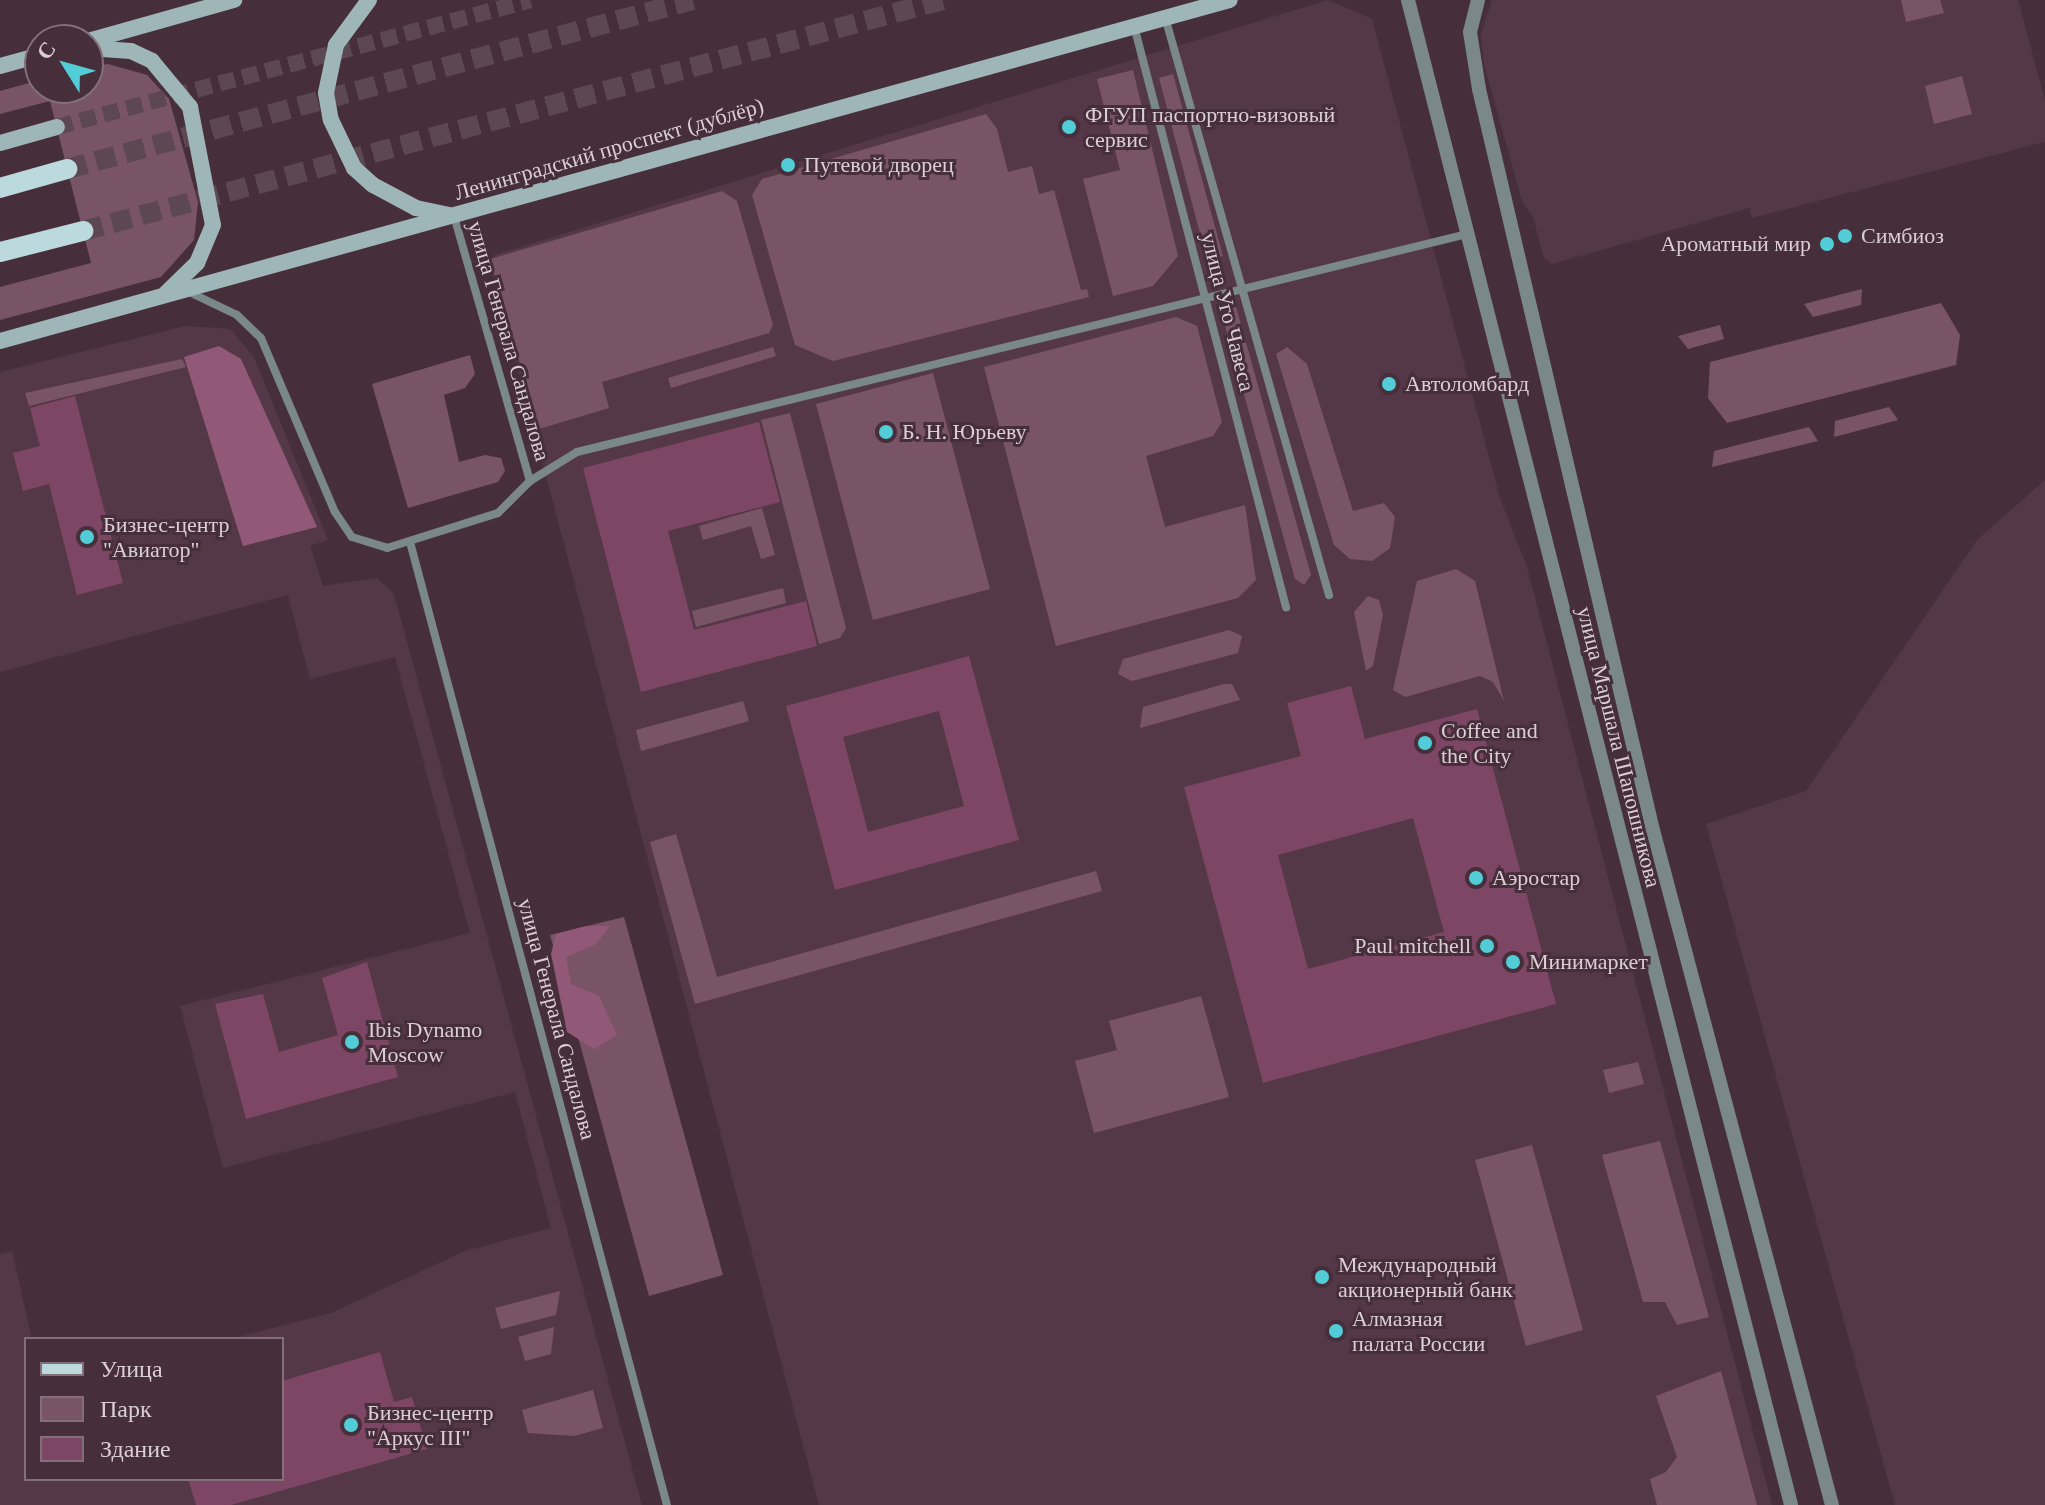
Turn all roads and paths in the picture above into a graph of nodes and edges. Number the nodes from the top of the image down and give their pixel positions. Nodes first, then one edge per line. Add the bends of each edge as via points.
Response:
1 (234, 0) edge
2 (369, 0) edge
3 (1213, 0) edge
4 (1230, 0) edge
5 (1408, 0) edge
6 (1478, 0) edge
7 (1197, 9) junction
8 (1165, 17) junction
9 (1134, 25) junction
10 (104, 37) edge
11 (104, 49) edge
12 (24, 59) edge
13 (0, 66) edge
14 (57, 127) tunnel mouth
15 (0, 143) edge
16 (67, 169) tunnel mouth
17 (0, 188) edge
18 (454, 216) junction
19 (83, 231) tunnel mouth
20 (1467, 234) junction
21 (0, 252) edge
22 (1242, 289) junction
23 (187, 291) junction
24 (1206, 298) junction
25 (135, 305) junction
26 (0, 341) edge
27 (530, 481) junction
28 (410, 542) junction
29 (1329, 595) dead end
30 (1286, 607) dead end
31 (667, 1505) edge
32 (1791, 1505) edge
33 (1832, 1505) edge

1 - 10 main road
2 - 18 main road via 348,23 329,69 326,93 337,133 354,168 373,185 416,208
3 - 7 main road
4 - 7 main road, Ленинградский проспект (дублёр)
5 - 20 street, улица Маршала Шапошникова
6 - 33 street, улица Маршала Шапошникова via 1470,32 1477,79 1653,830
7 - 8 main road, Ленинградский проспект (дублёр)
8 - 9 main road, Ленинградский проспект (дублёр)
8 - 22 street, улица Уго Чавеса
9 - 18 main road, Ленинградский проспект (дублёр)
9 - 24 street, улица Уго Чавеса
11 - 25 main road via 131,51 180,88 213,202 213,225 197,263 165,295
12 - 13 main road
14 - 15 main road
16 - 17 main road
18 - 23 main road, Ленинградский проспект (дублёр)
18 - 27 street, улица Генерала Сандалова
19 - 21 main road
20 - 22 street
20 - 32 street, улица Маршала Шапошникова
22 - 24 street
22 - 29 street, улица Уго Чавеса
23 - 25 main road, Ленинградский проспект (дублёр)
23 - 28 street, улица Генерала Сандалова via 237,315 272,355 335,512 352,537 387,548
24 - 27 street via 577,452
24 - 30 street, улица Уго Чавеса
25 - 26 main road, Ленинградский проспект (дублёр)
27 - 28 street, улица Генерала Сандалова via 498,513
28 - 31 street, улица Генерала Сандалова

